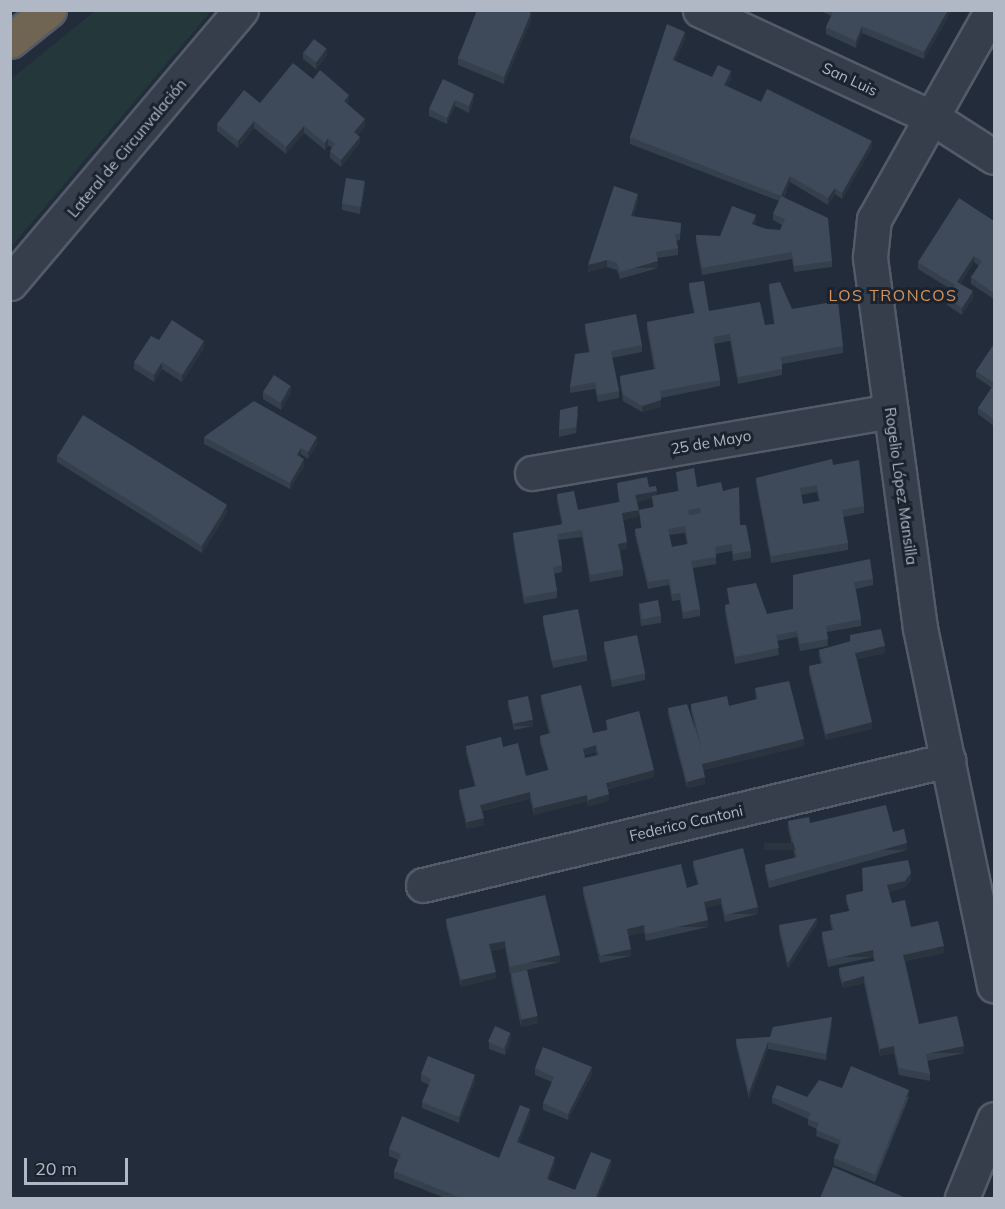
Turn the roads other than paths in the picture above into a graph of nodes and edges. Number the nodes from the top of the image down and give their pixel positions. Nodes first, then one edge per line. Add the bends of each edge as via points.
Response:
1 (49, 10) edge
2 (241, 10) edge
3 (700, 10) edge
4 (992, 10) edge
5 (10, 41) edge
6 (933, 118) junction
7 (994, 157) edge
8 (10, 284) edge
9 (891, 411) junction
10 (532, 473) dead end
11 (948, 760) junction
12 (423, 885) dead end
13 (994, 985) edge
14 (994, 1119) edge
15 (962, 1198) edge

1 - 5 highway
2 - 8 street, Lateral de Circunvalación
3 - 6 street, San Luis
4 - 6 street, Rogelio López Mansilla
6 - 7 street, San Luis
6 - 9 street, Rogelio López Mansilla via 872,227 870,258
9 - 10 street, 25 de Mayo
9 - 11 street, Rogelio López Mansilla via 920,628
11 - 12 street, Federico Cantoni
11 - 13 street, Rogelio López Mansilla
14 - 15 street

